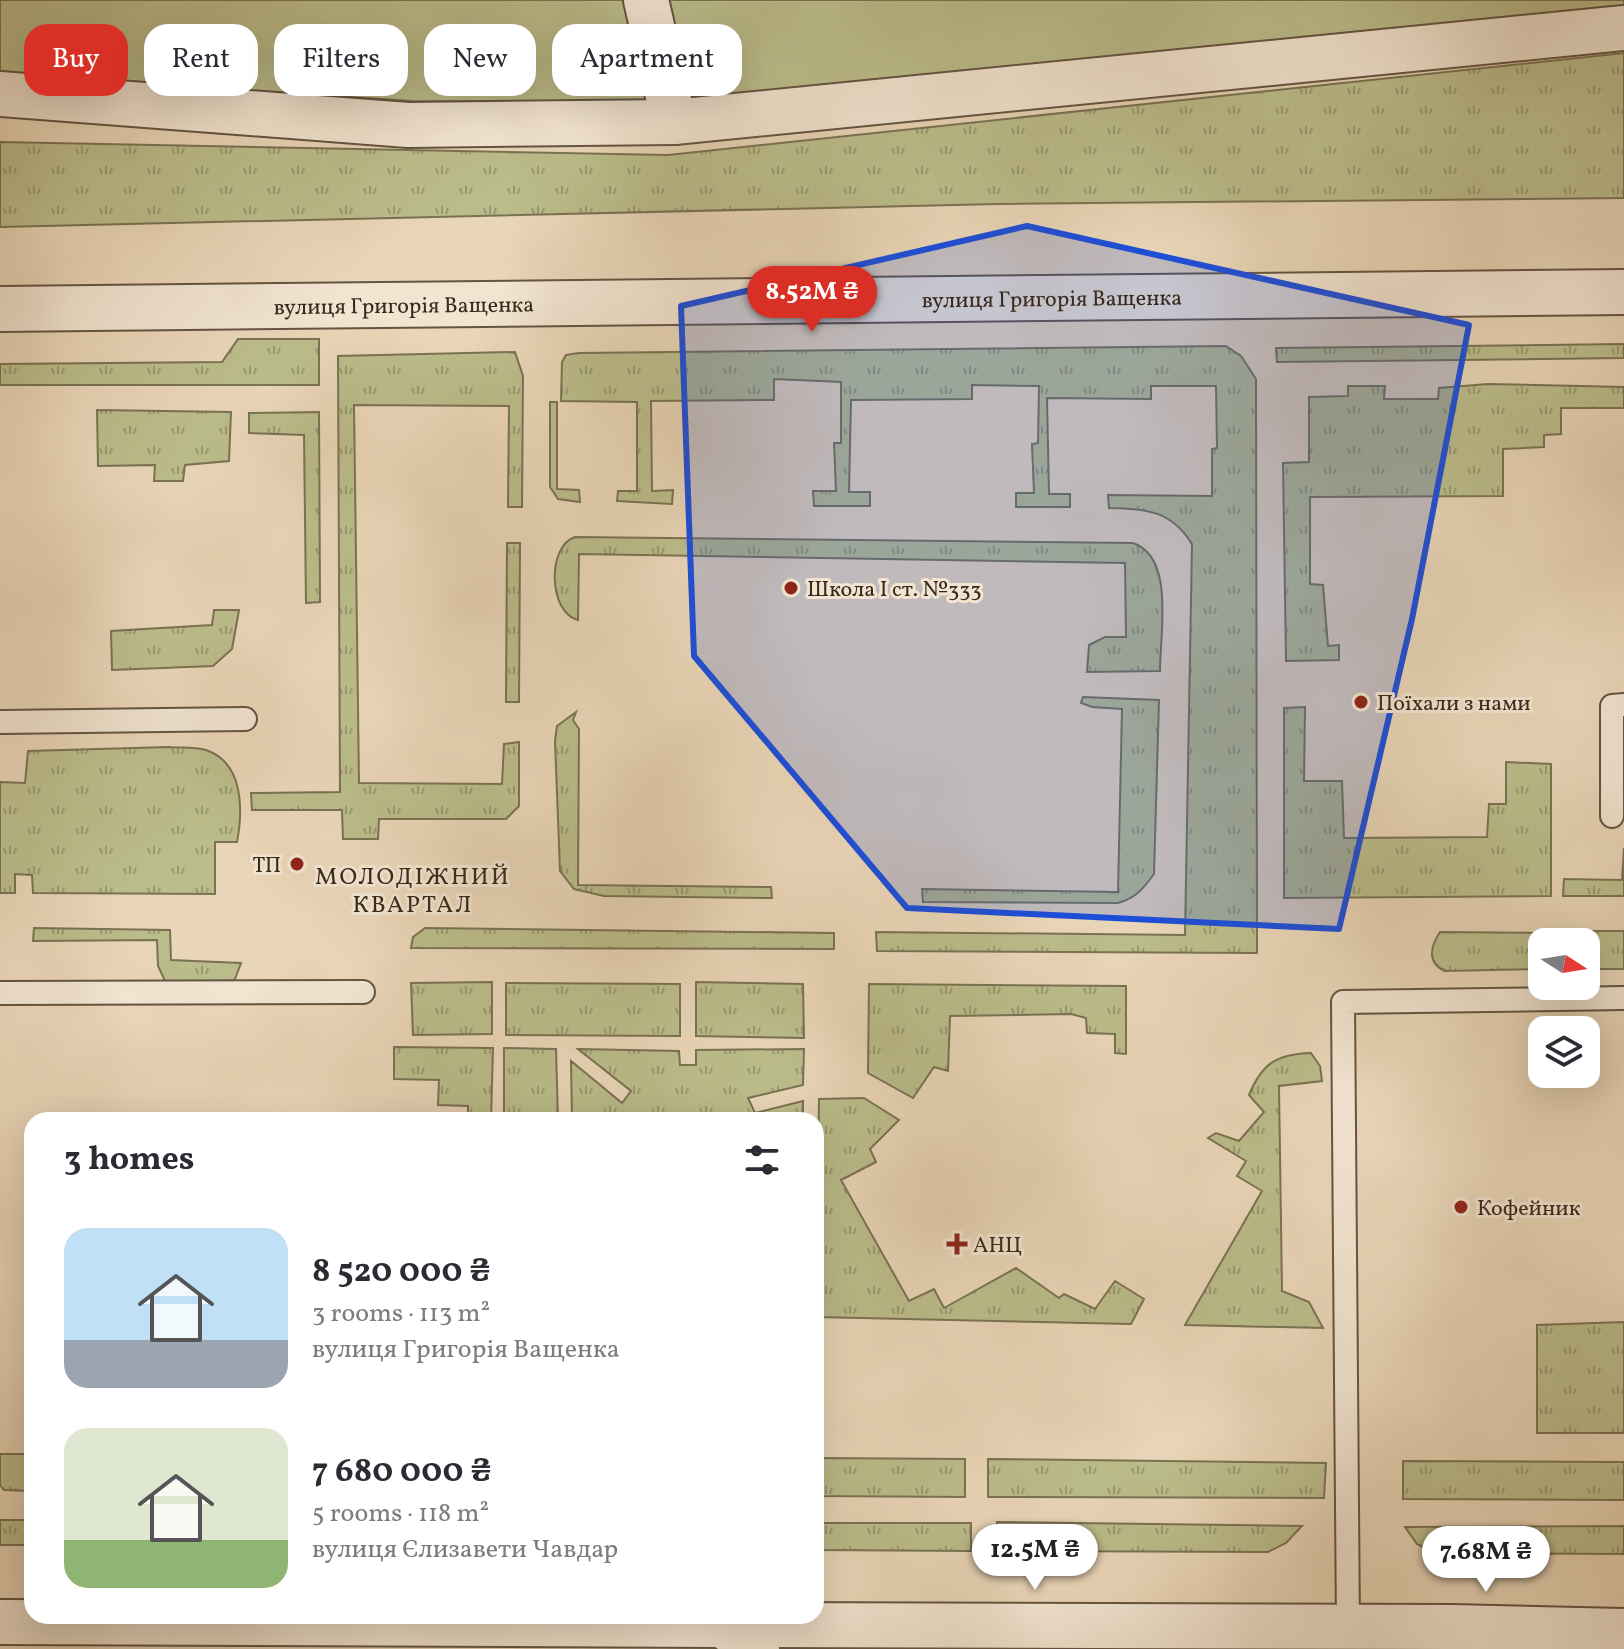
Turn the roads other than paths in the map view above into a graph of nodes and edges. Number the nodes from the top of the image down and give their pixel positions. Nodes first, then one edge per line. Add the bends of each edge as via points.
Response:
1 (646, 0) edge
2 (1624, 28) edge
3 (0, 94) edge
4 (674, 122) junction
5 (1624, 292) edge
6 (0, 309) edge
7 (1624, 705) edge
8 (245, 719) dead end
9 (0, 722) edge
10 (1612, 816) dead end
11 (363, 992) dead end
12 (0, 993) edge
13 (1624, 998) edge
14 (0, 1622) edge
15 (24, 1624) edge
16 (27, 1624) edge
17 (1348, 1629) junction
18 (1624, 1631) edge
19 (191, 1636) edge
20 (740, 1637) edge
21 (1283, 1649) edge

1 - 4 street
2 - 4 street
3 - 4 street via 408,125
5 - 6 street, вулиця Григорія Ващенка
7 - 10 lane via 1612,706
8 - 9 lane
11 - 12 lane
13 - 17 lane via 1343,1002
14 - 15 street
16 - 19 street
17 - 18 street
17 - 20 street
17 - 21 street
19 - 20 street

